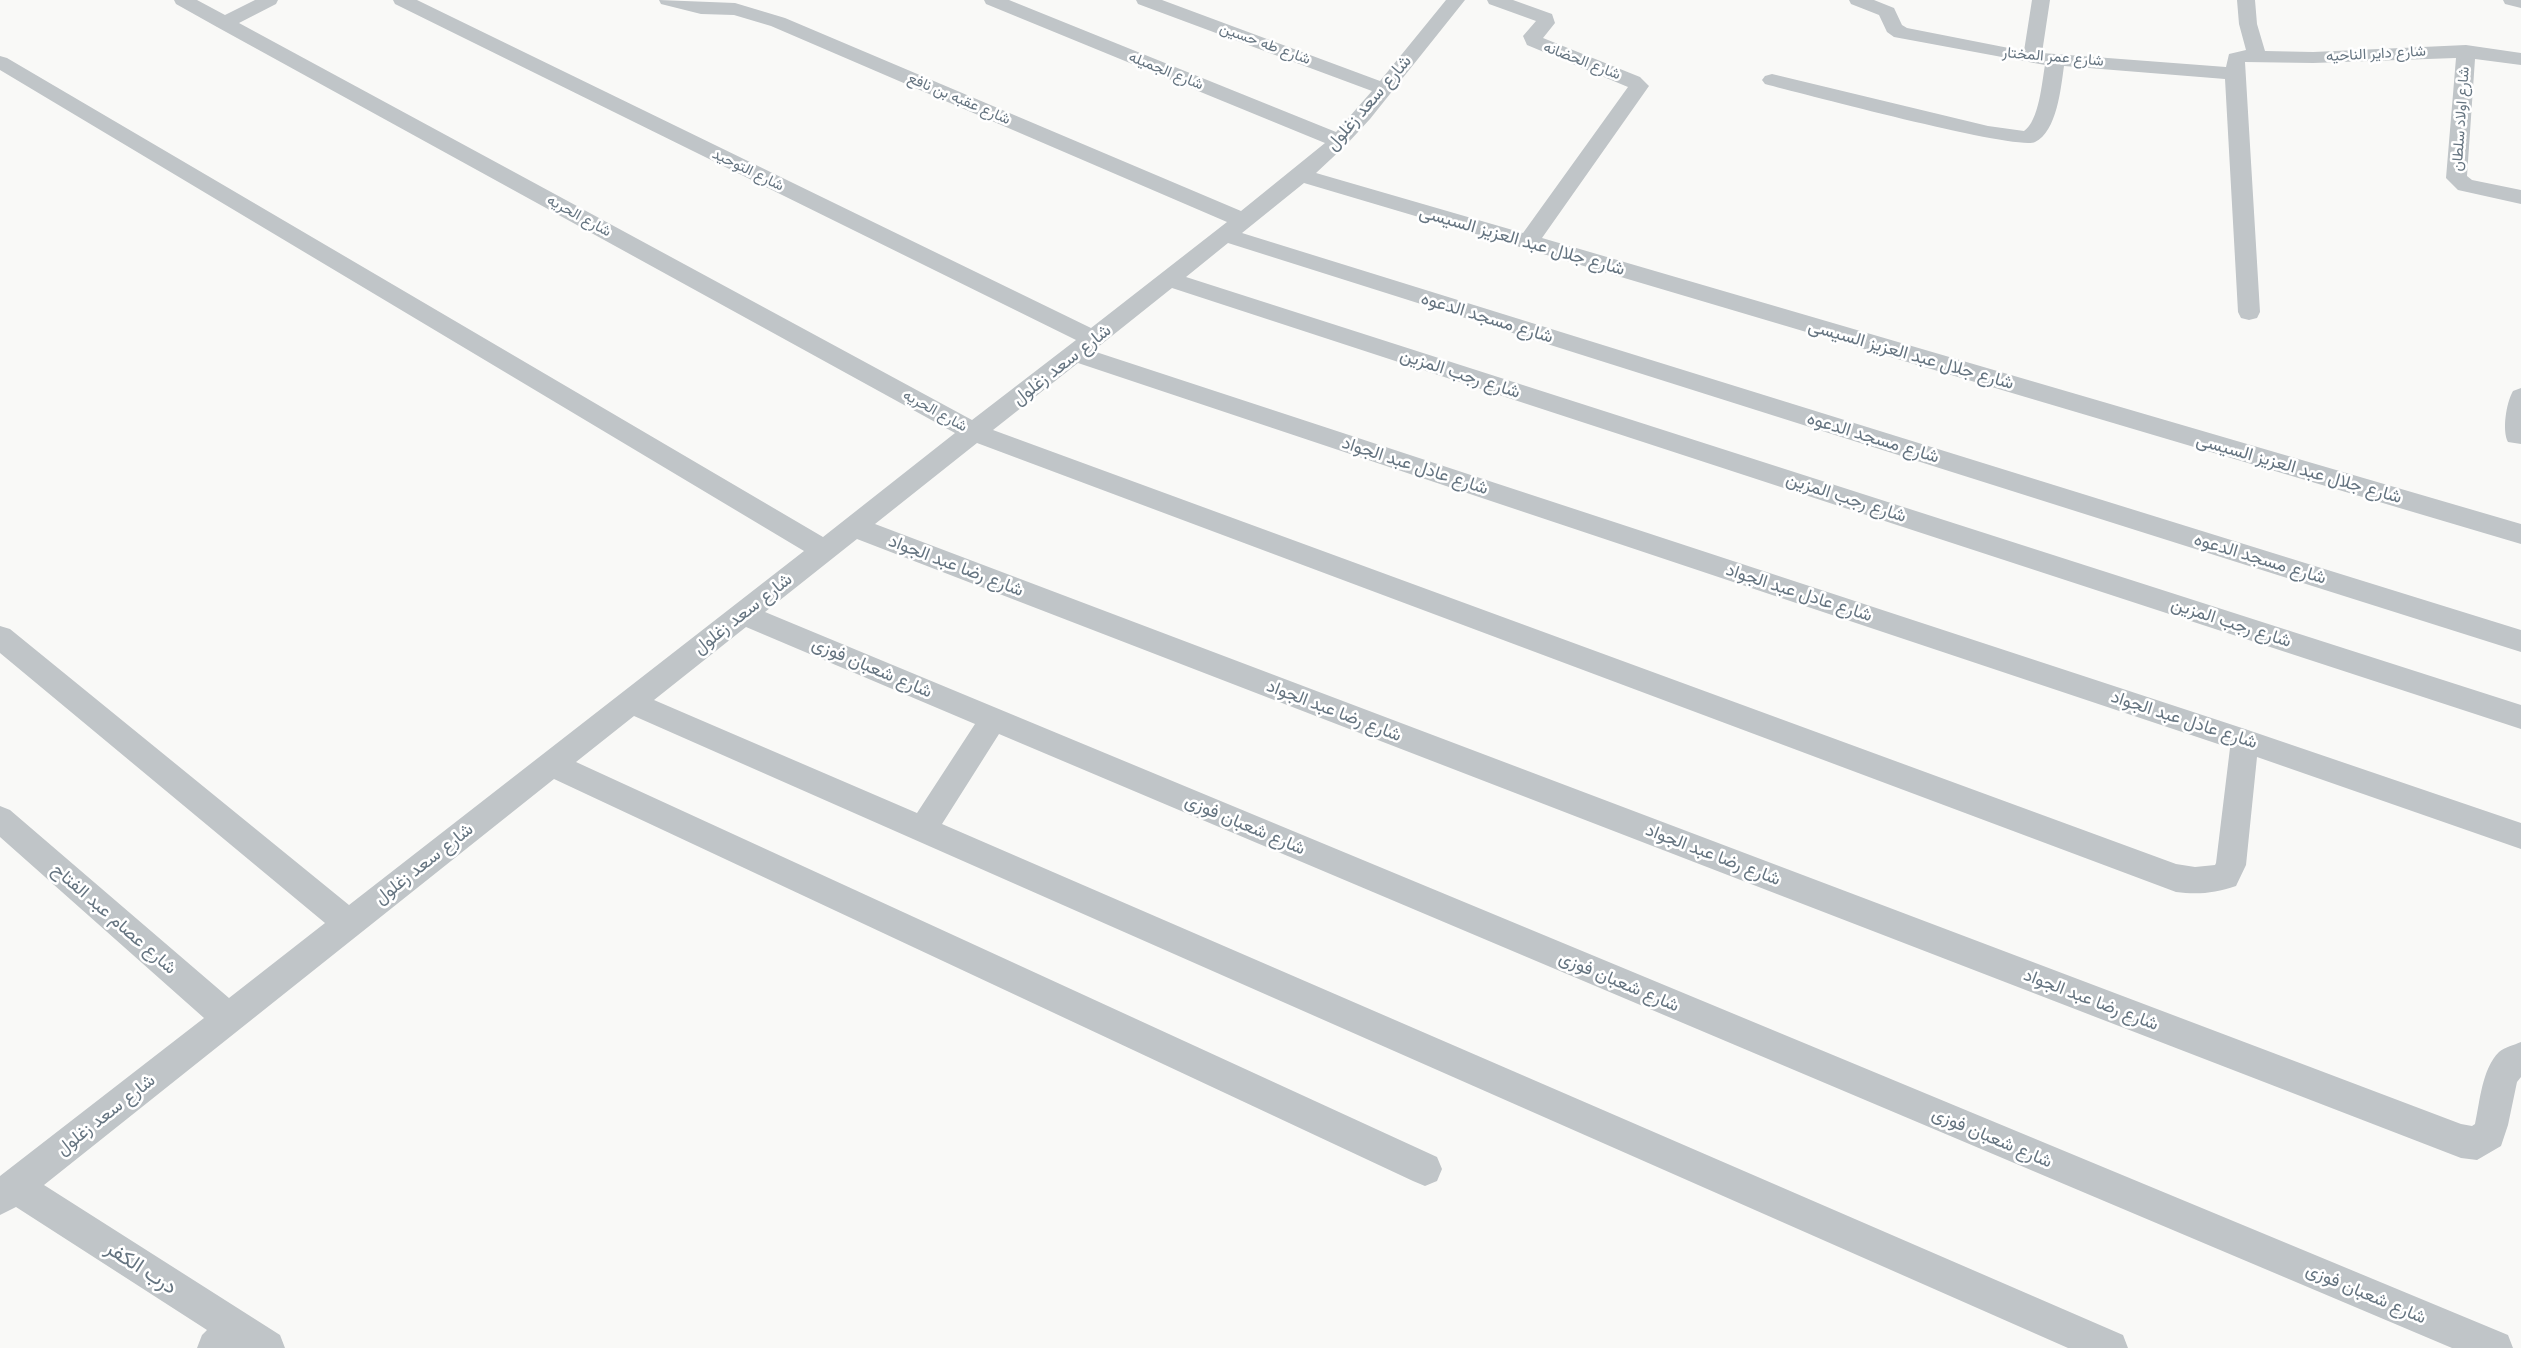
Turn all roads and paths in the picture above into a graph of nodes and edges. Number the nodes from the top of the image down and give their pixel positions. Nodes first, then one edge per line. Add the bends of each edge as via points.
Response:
1 (183, 0) edge
2 (269, 0) edge
3 (402, 0) edge
4 (668, 0) edge
5 (993, 0) edge
6 (1145, 0) edge
7 (1456, 0) edge
8 (1496, 0) edge
9 (1858, 0) edge
10 (2041, 0) edge
11 (2246, 0) edge
12 (2512, 0) edge
13 (2521, 2) edge
14 (224, 23) junction
15 (2466, 51) junction
16 (2257, 56) junction
17 (2032, 58) junction
18 (2056, 59) junction
19 (2521, 59) edge
20 (0, 62) edge
21 (2235, 68) junction
22 (1772, 80) dead end
23 (1385, 89) junction
24 (1339, 141) junction
25 (1301, 175) junction
26 (2521, 197) edge
27 (1235, 228) junction
28 (1528, 242) junction
29 (1170, 280) junction
30 (2249, 312) dead end
31 (1085, 347) junction
32 (2521, 397) edge
33 (975, 433) junction
34 (2517, 436) dead end
35 (854, 527) junction
36 (2521, 534) edge
37 (824, 550) junction
38 (743, 614) junction
39 (0, 637) edge
40 (2521, 641) edge
41 (630, 702) junction
42 (2521, 717) edge
43 (993, 720) junction
44 (2245, 741) junction
45 (551, 764) junction
46 (0, 819) edge
47 (922, 829) junction
48 (2521, 836) edge
49 (349, 924) junction
50 (228, 1018) junction
51 (2521, 1058) edge
52 (1425, 1169) dead end
53 (8, 1192) edge
54 (225, 1339) edge
55 (267, 1348) edge
56 (2110, 1348) edge
57 (2495, 1348) edge

1 - 14 street, شارع الحريه
2 - 14 street
3 - 31 street, شارع التوحيد
4 - 27 street, شارع عقبه بن نافع via 701,8 735,9 778,22
5 - 24 street, شارع الجميله
6 - 23 street, شارع طه حسين
7 - 23 street, شارع سعد زغلول
8 - 28 street, شارع الحضانه via 1544,18 1546,24 1533,36 1534,41 1639,86
9 - 17 street, شارع عمر المختار via 1887,12 1894,28 1901,33
10 - 17 street
11 - 16 street via 2248,24
12 - 13 street
14 - 33 street, شارع الحريه
15 - 16 street, شارع داير الناحيه
15 - 19 street, شارع داير الناحيه
15 - 26 street, شارع اولاد سلطان via 2456,178 2465,185
16 - 21 street, شارع داير الناحيه via 2240,56
17 - 18 street, شارع عمر المختار
18 - 21 street, شارع عمر المختار
18 - 22 street via 2042,125 2027,138 1988,132
20 - 37 street
21 - 30 street
23 - 24 street, شارع سعد زغلول
24 - 25 street, شارع سعد زغلول
25 - 27 street, شارع سعد زغلول
25 - 28 street, شارع جلال عبد العزيز السيسى
27 - 29 street, شارع سعد زغلول
27 - 40 street, شارع مسجد الدعوه
28 - 36 street, شارع جلال عبد العزيز السيسى
29 - 31 street, شارع سعد زغلول
29 - 42 street, شارع رجب المزين
31 - 33 street, شارع سعد زغلول
31 - 44 street, شارع عادل عبد الجواد
32 - 34 street
33 - 35 street, شارع سعد زغلول
33 - 44 street via 2176,878 2211,880 2225,876 2231,865
35 - 37 street, شارع سعد زغلول
35 - 51 street, شارع رضا عبد الجواد via 2461,1141 2477,1142 2488,1134 2505,1069 2513,1060
37 - 38 street, شارع سعد زغلول
38 - 41 street, شارع سعد زغلول
38 - 43 street, شارع شعبان فوزى
39 - 49 street
41 - 45 street, شارع سعد زغلول
41 - 47 street
43 - 47 street
43 - 57 street, شارع شعبان فوزى
44 - 48 street, شارع عادل عبد الجواد
45 - 49 street, شارع سعد زغلول
45 - 52 street
46 - 50 street, شارع عصام عبد الفتاح
47 - 56 street
49 - 50 street, شارع سعد زغلول
50 - 53 street, شارع سعد زغلول
53 - 54 street, درب الكفر
54 - 55 street, درب الكفر

